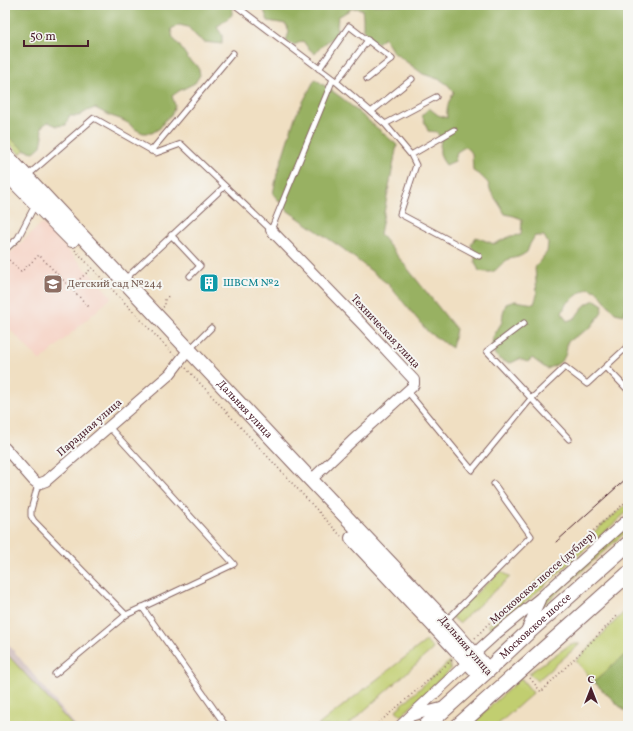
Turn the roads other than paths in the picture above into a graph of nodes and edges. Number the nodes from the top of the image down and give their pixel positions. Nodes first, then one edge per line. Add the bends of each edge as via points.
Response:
1 (235, 5) edge
2 (368, 40) junction
3 (233, 53) dead end
4 (319, 69) junction
5 (367, 79) dead end
6 (412, 79) dead end
7 (334, 81) junction
8 (436, 97) dead end
9 (371, 112) junction
10 (386, 124) junction
11 (454, 130) dead end
12 (151, 151) junction
13 (5, 154) edge
14 (411, 155) junction
15 (5, 172) edge
16 (26, 177) junction
17 (225, 186) junction
18 (37, 204) junction
19 (271, 230) junction
20 (171, 236) junction
21 (5, 250) edge
22 (479, 256) dead end
23 (190, 276) dead end
24 (123, 280) junction
25 (524, 323) dead end
26 (211, 328) dead end
27 (628, 346) edge
28 (183, 356) junction
29 (606, 367) junction
30 (628, 390) edge
31 (407, 391) junction
32 (531, 399) junction
33 (109, 427) junction
34 (569, 439) dead end
35 (5, 448) edge
36 (310, 480) junction
37 (38, 484) junction
38 (494, 484) dead end
39 (628, 519) edge
40 (628, 544) edge
41 (628, 574) edge
42 (540, 598) junction
43 (142, 607) junction
44 (126, 615) junction
45 (443, 619) junction
46 (524, 636) junction
47 (467, 654) junction
48 (485, 673) junction
49 (55, 674) dead end
50 (499, 688) junction
51 (448, 706) junction
52 (412, 715) junction
53 (226, 726) edge
54 (400, 726) edge
55 (426, 726) edge
56 (458, 726) edge

1 - 4 lane
2 - 4 lane via 349,26
2 - 5 lane via 392,58
2 - 7 lane
3 - 12 lane
4 - 7 lane
6 - 9 lane
7 - 9 lane
7 - 19 lane
8 - 10 lane
9 - 10 lane
10 - 14 lane
11 - 14 lane
12 - 16 lane via 94,118
12 - 17 lane via 156,153 181,144
13 - 16 main road, Дальняя улица
14 - 22 lane via 416,165 400,214
15 - 18 main road, Дальняя улица
16 - 24 main road, Дальняя улица
17 - 19 lane
17 - 20 lane
18 - 21 lane via 18,238
18 - 28 main road, Дальняя улица
19 - 31 street, Техническая улица via 414,380 414,384
20 - 23 lane via 200,266
20 - 24 lane
24 - 28 main road, Дальняя улица
25 - 32 lane via 487,351
26 - 28 lane
27 - 29 lane
28 - 33 street, Парадная улица via 170,374
28 - 36 main road, Дальняя улица
28 - 47 main road, Дальняя улица
29 - 30 lane
29 - 32 lane via 587,384 565,367
31 - 32 lane via 472,470
31 - 36 street
32 - 34 lane
33 - 37 street, Парадная улица via 51,477
33 - 43 lane via 234,564
35 - 37 street
36 - 45 main road, Дальняя улица
37 - 44 lane via 31,510 34,521
38 - 45 lane via 531,536 451,616
39 - 42 street, Московское шоссе (дублер)
40 - 46 main road, Московское шоссе
41 - 50 main road, Московское шоссе
42 - 46 street
42 - 47 street, Московское шоссе (дублер)
43 - 44 lane
43 - 53 lane
44 - 49 lane
45 - 47 main road, Дальняя улица
46 - 48 main road, Московское шоссе
47 - 48 main road, Дальняя улица
47 - 52 street, Московское шоссе (дублер)
48 - 50 main road, Дальняя улица
48 - 51 main road, Московское шоссе
50 - 56 main road, Московское шоссе
51 - 52 street
51 - 55 main road, Московское шоссе
52 - 54 street, Московское шоссе (дублер)

